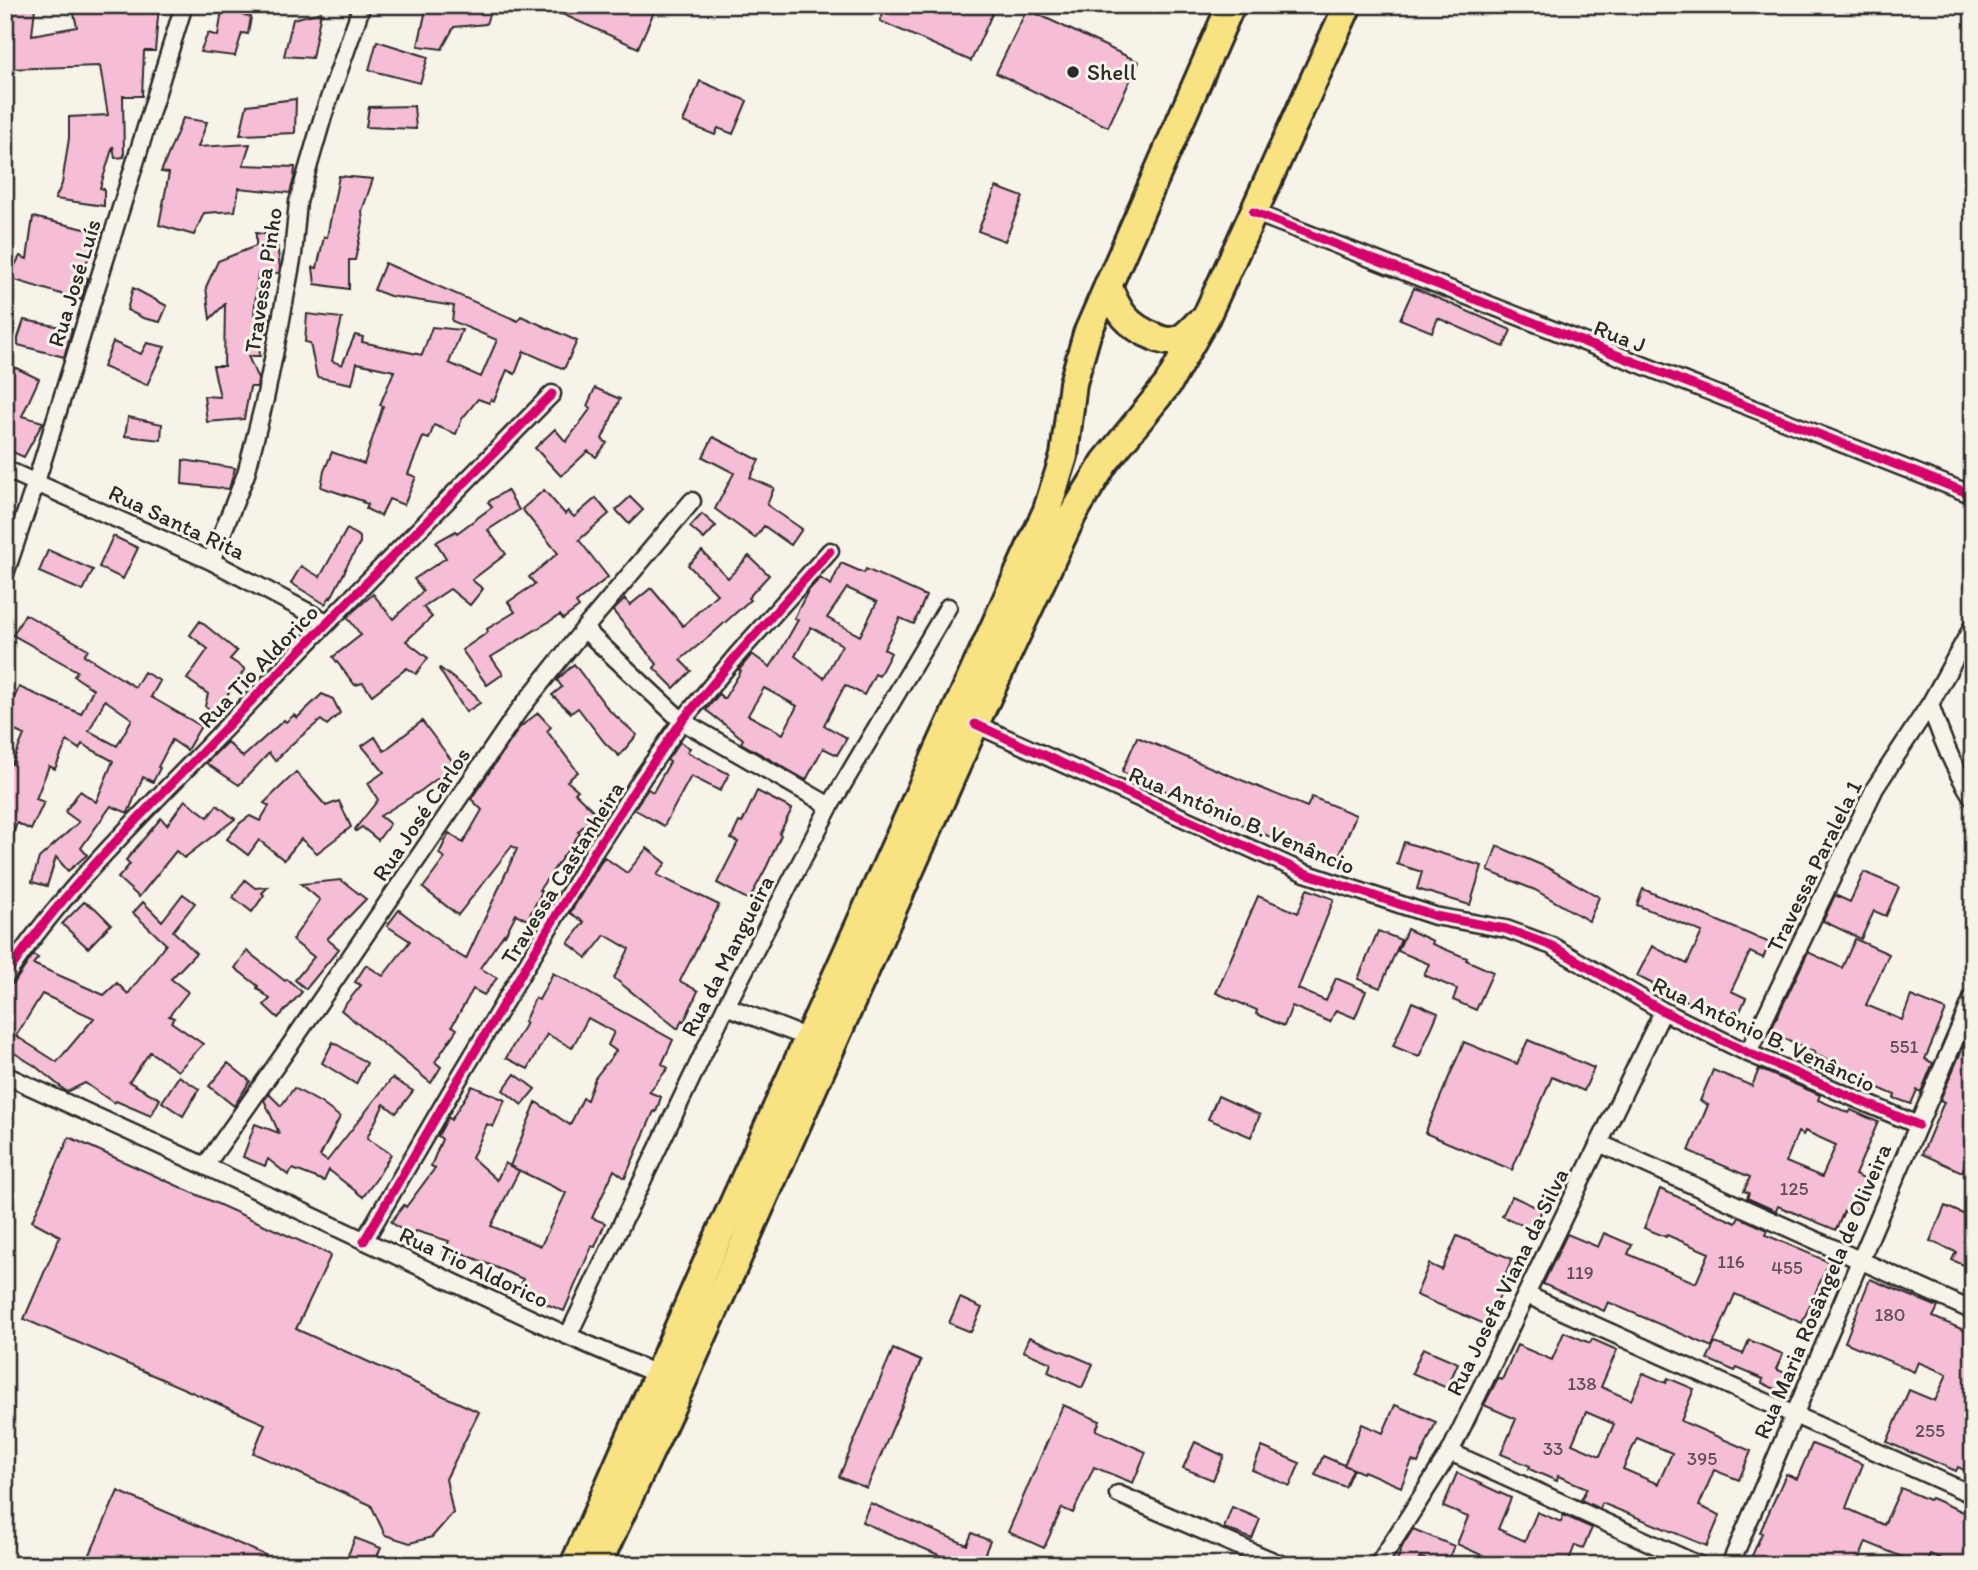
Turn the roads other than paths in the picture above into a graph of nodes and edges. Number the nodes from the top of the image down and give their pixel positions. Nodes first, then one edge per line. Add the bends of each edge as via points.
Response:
1 (184, 5) edge
2 (362, 5) edge
3 (1231, 5) edge
4 (1348, 5) edge
5 (1253, 212) junction
6 (1108, 285) junction
7 (1206, 317) junction
8 (552, 394) dead end
9 (5, 469) edge
10 (36, 482) junction
11 (1973, 495) edge
12 (692, 501) dead end
13 (830, 551) dead end
14 (211, 561) junction
15 (5, 574) edge
16 (948, 607) dead end
17 (327, 622) junction
18 (1973, 626) edge
19 (583, 629) junction
20 (1930, 704) junction
21 (682, 721) junction
22 (975, 724) junction
23 (1973, 798) edge
24 (830, 806) junction
25 (5, 977) edge
26 (1973, 997) edge
27 (726, 1006) junction
28 (1663, 1011) junction
29 (1968, 1022) edge
30 (808, 1038) junction
31 (1748, 1053) junction
32 (5, 1076) edge
33 (1918, 1125) junction
34 (1598, 1143) junction
35 (205, 1166) junction
36 (364, 1241) junction
37 (1860, 1260) junction
38 (1527, 1295) junction
39 (1973, 1311) edge
40 (568, 1336) junction
41 (659, 1375) junction
42 (1794, 1414) junction
43 (1450, 1452) junction
44 (1118, 1494) dead end
45 (1973, 1495) edge
46 (574, 1565) edge
47 (597, 1565) edge
48 (1282, 1565) edge
49 (1378, 1565) edge
50 (1699, 1565) edge
51 (1730, 1565) edge

1 - 10 street, Rua José Luís
2 - 14 street, Travessa Pinho via 298,202 280,325 246,474
3 - 6 highway
4 - 5 highway
5 - 7 highway
5 - 11 street, Rua J
6 - 7 highway via 1129,323 1167,342 1182,337
6 - 30 highway via 1073,383 1064,456 1047,510
7 - 22 highway via 1168,384 1105,462 1073,514
8 - 17 street, Rua Tio Aldorico
9 - 10 street, Rua Santa Rita
10 - 14 street, Rua Santa Rita
10 - 15 street, Rua José Luís
12 - 19 street, Rua José Carlos
13 - 21 street, Travessa Castanheira
14 - 17 street, Rua Santa Rita
16 - 24 street, Rua da Mangueira
17 - 25 street, Rua Tio Aldorico via 80,879
18 - 20 street
19 - 21 street
19 - 35 street, Rua José Carlos via 517,713
20 - 23 street via 1941,741
20 - 31 street, Travessa Paralela 1 via 1875,788
21 - 24 street
21 - 36 street, Travessa Castanheira via 594,852
22 - 28 street, Rua Antônio B. Venâncio via 1305,873 1435,916 1506,929 1552,946
22 - 47 highway
24 - 27 street, Rua da Mangueira
26 - 29 street, Rua Maria Rosângela de Oliveira
27 - 30 street
27 - 40 street, Rua da Mangueira
28 - 31 street, Rua Antônio B. Venâncio
28 - 34 street, Rua Josefa Viana da Silva
29 - 33 street, Rua Maria Rosângela de Oliveira
30 - 41 highway
31 - 33 street, Rua Antônio B. Venâncio
32 - 35 street, Rua Tio Aldorico
33 - 37 street, Rua Maria Rosângela de Oliveira
34 - 37 street
34 - 38 street, Rua Josefa Viana da Silva
35 - 36 street, Rua Tio Aldorico
36 - 40 street, Rua Tio Aldorico
37 - 39 street
37 - 42 street, Rua Maria Rosângela de Oliveira
38 - 42 street
38 - 43 street, Rua Josefa Viana da Silva
40 - 41 street, Rua Tio Aldorico
41 - 46 highway
42 - 45 street
42 - 51 street, Rua Maria Rosângela de Oliveira
43 - 49 street, Rua Josefa Viana da Silva
43 - 50 street
44 - 48 street

